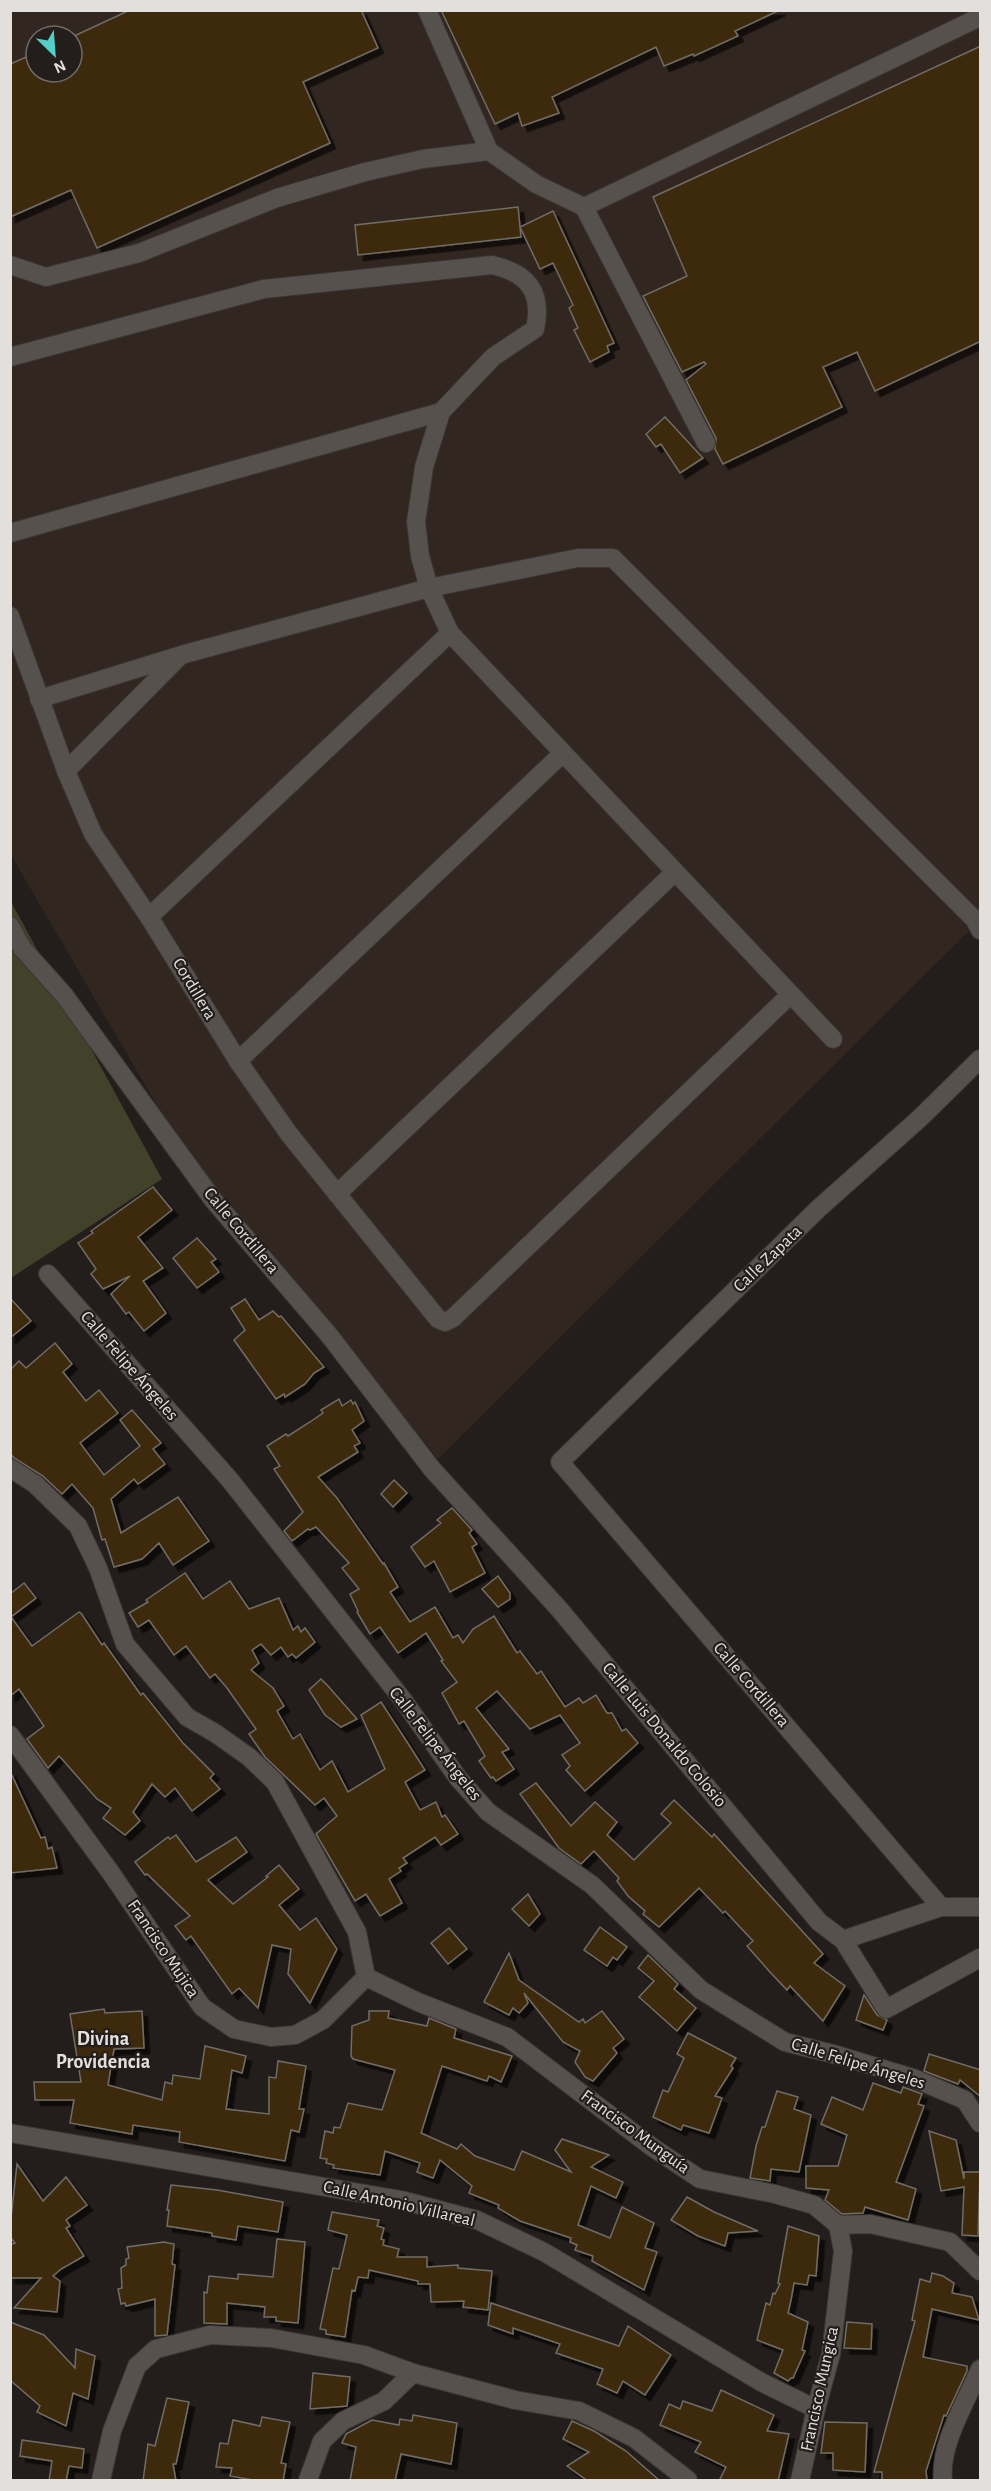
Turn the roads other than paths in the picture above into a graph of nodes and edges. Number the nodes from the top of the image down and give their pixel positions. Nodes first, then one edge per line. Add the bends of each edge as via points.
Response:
1 (427, 10) edge
2 (981, 17) edge
3 (489, 152) junction
4 (584, 207) junction
5 (10, 265) edge
6 (10, 357) edge
7 (441, 412) junction
8 (706, 443) dead end
9 (10, 533) edge
10 (429, 588) junction
11 (10, 616) edge
12 (450, 633) junction
13 (181, 655) junction
14 (39, 699) junction
15 (563, 753) junction
16 (66, 771) junction
17 (674, 873) junction
18 (149, 917) junction
19 (979, 922) edge
20 (10, 926) edge
21 (790, 995) junction
22 (833, 1040) dead end
23 (981, 1059) edge
24 (238, 1061) junction
25 (337, 1194) junction
26 (48, 1274) dead end
27 (560, 1462) joint
28 (10, 1468) edge
29 (486, 1527) joint
30 (10, 1735) edge
31 (941, 1907) junction
32 (981, 1907) edge
33 (843, 1940) junction
34 (981, 1958) edge
35 (366, 1977) junction
36 (981, 2123) edge
37 (10, 2133) edge
38 (838, 2225) junction
39 (981, 2271) edge
40 (981, 2369) edge
41 (413, 2373) junction
42 (816, 2409) junction
43 (101, 2481) edge
44 (308, 2481) edge
45 (688, 2481) edge
46 (800, 2481) edge
47 (943, 2481) edge

1 - 3 street
2 - 4 street
3 - 4 street via 536,184
3 - 5 street via 423,159 364,172 277,198 139,253 46,278
4 - 8 street
6 - 7 street via 264,288 492,265 513,269 528,282 536,299 539,311 535,329 493,357
7 - 9 street
7 - 10 street via 424,467 416,522
10 - 12 street
10 - 13 street
10 - 19 street via 578,558 613,558
11 - 14 street, Cordillera
12 - 15 street
12 - 18 street
13 - 14 street
13 - 16 street
14 - 16 street, Cordillera
15 - 17 street
15 - 24 street
16 - 18 street, Cordillera via 93,834
17 - 21 street
17 - 25 street
18 - 24 street, Cordillera
20 - 29 street, Calle Cordillera via 22,948 64,995 214,1201 329,1335 432,1469
21 - 22 street
21 - 25 street, Cordillera via 445,1322
23 - 27 street, Calle Zapata via 818,1209
24 - 25 street, Cordillera
26 - 36 street, Calle Felipe Ángeles via 230,1480 488,1812 592,1885 701,1990 785,2042 913,2078 965,2100
27 - 31 street, Calle Cordillera
28 - 35 street via 35,1484 78,1526 98,1568 125,1644 188,1717 249,1757 275,1782 357,1932
29 - 33 street, Calle Luis Donaldo Colosio via 560,1610 819,1922
30 - 35 street, Francisco Mujica via 202,2007 234,2029 271,2037 295,2035 323,2020
31 - 32 street
31 - 33 street
33 - 34 street via 886,2009
35 - 38 street, Francisco Munguía via 507,2037 700,2179 814,2205
37 - 42 street, Calle Antonio Villareal via 401,2200 477,2220 544,2252 761,2382
38 - 39 street via 870,2224 950,2242
38 - 42 street, Francisco Mungica via 843,2251 831,2354
40 - 47 street via 945,2449
41 - 43 street via 364,2355 271,2338 210,2335 156,2349 137,2366 112,2431
41 - 44 street via 384,2401 344,2421 322,2441
41 - 45 street via 515,2400 579,2411 634,2438
42 - 46 street, Francisco Mungica

